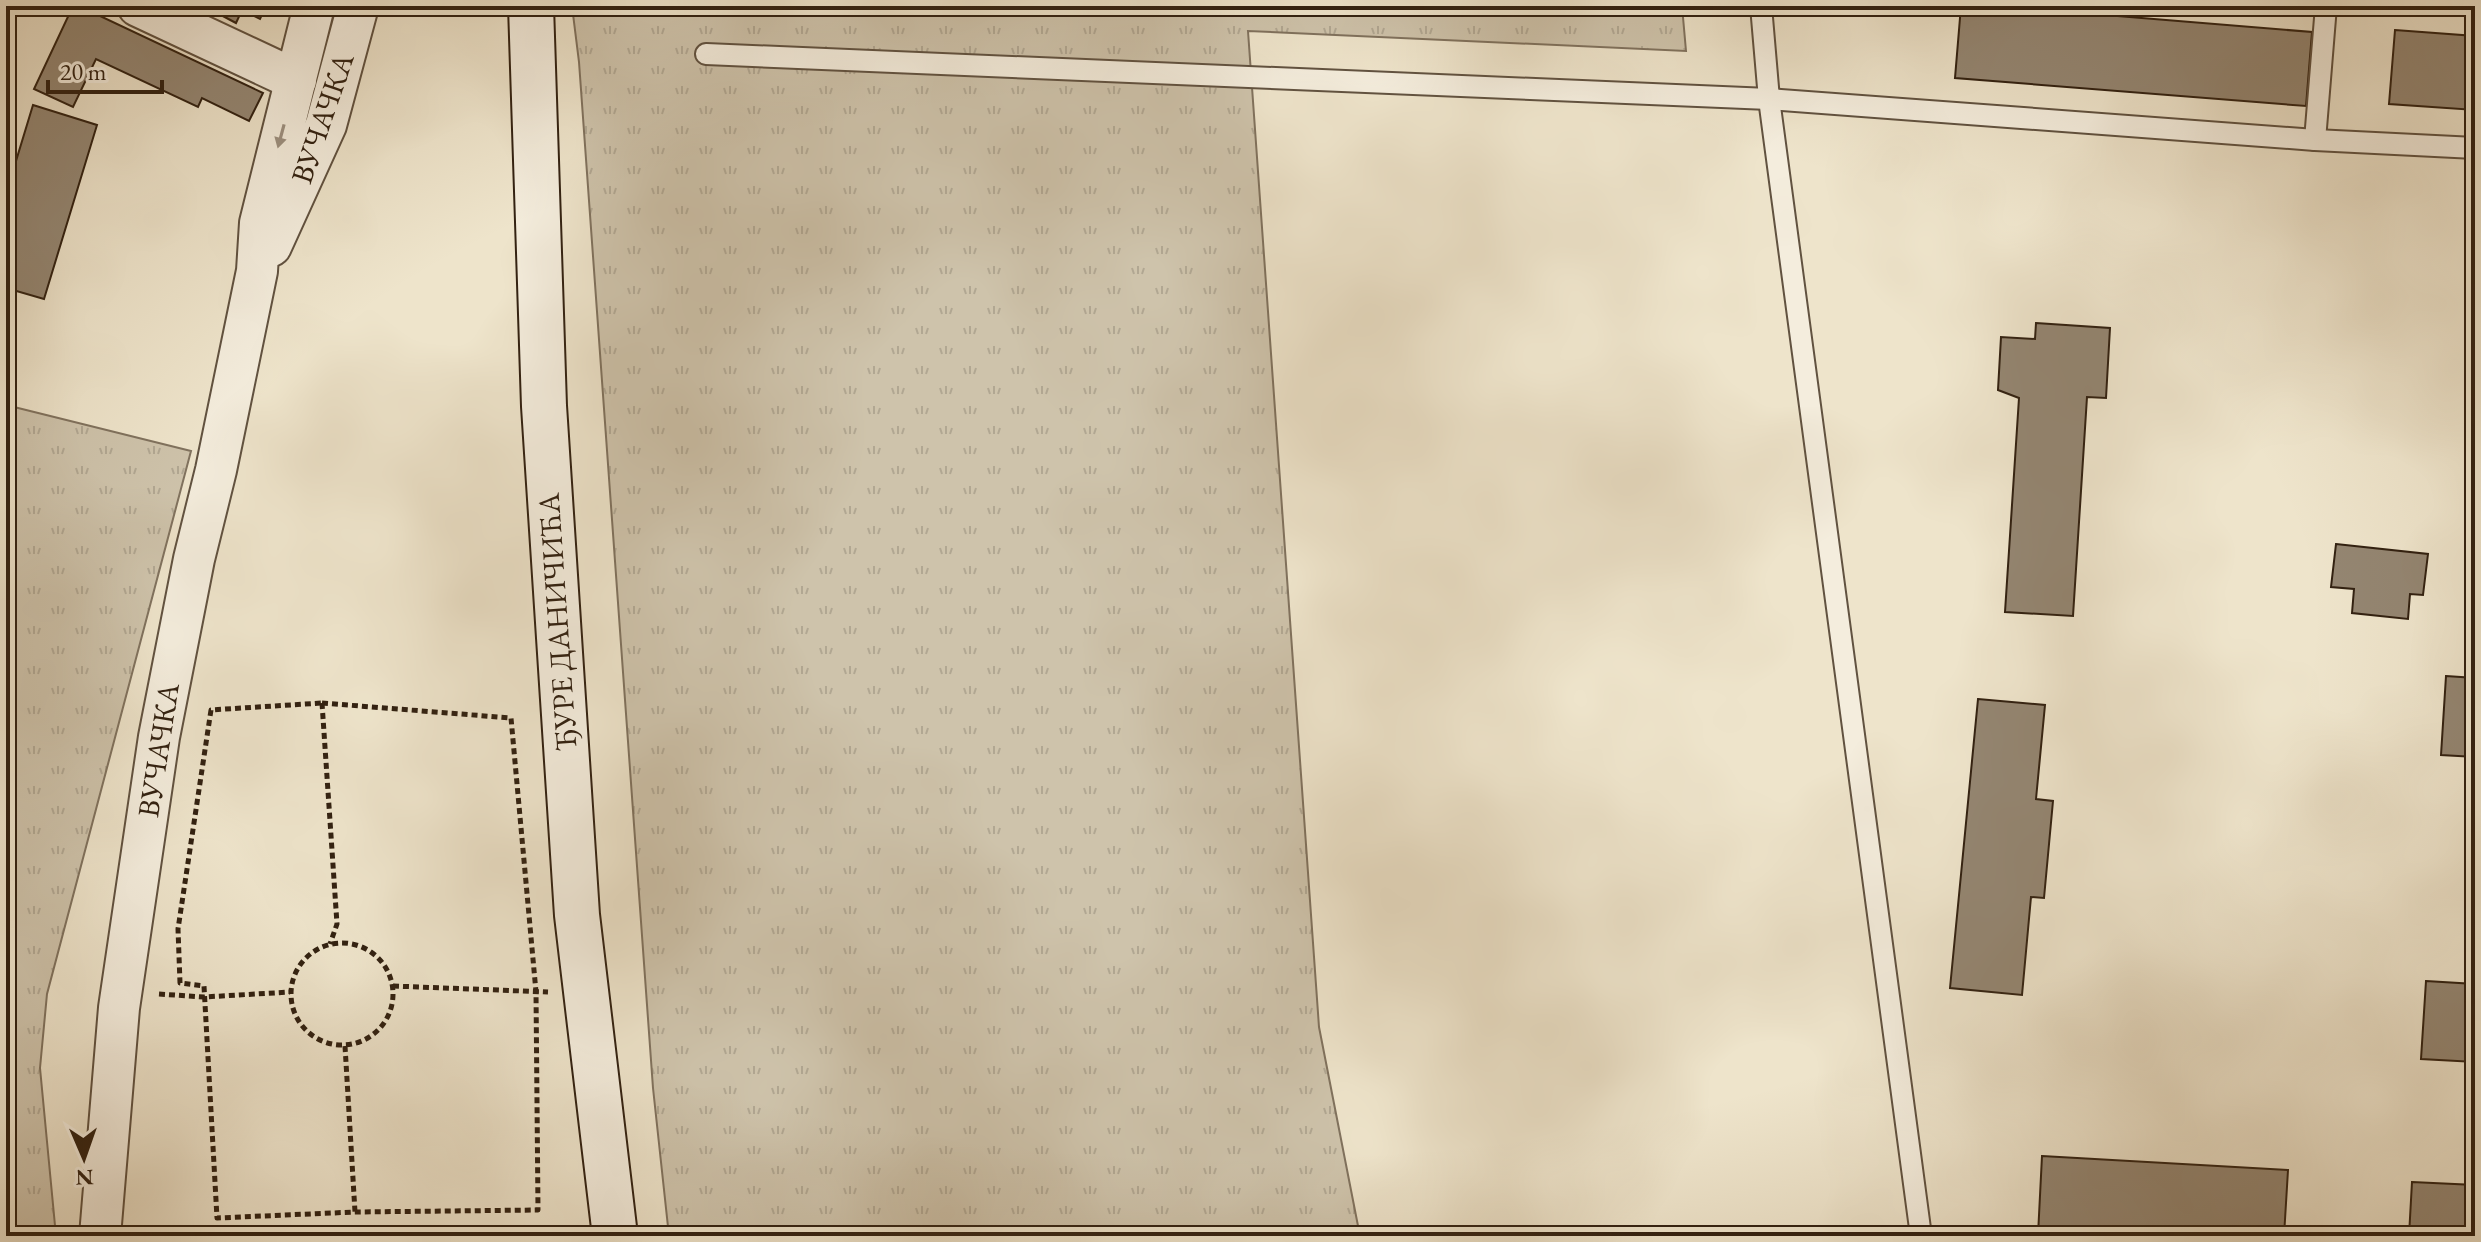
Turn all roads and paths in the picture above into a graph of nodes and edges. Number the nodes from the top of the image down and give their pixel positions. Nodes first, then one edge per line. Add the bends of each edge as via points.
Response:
1 (138, 6) edge
2 (314, 6) edge
3 (358, 6) edge
4 (531, 6) edge
5 (1761, 6) edge
6 (2326, 6) edge
7 (706, 54) dead end
8 (296, 80) junction
9 (1769, 99) junction
10 (2315, 140) junction
11 (2475, 148) edge
12 (257, 271) junction
13 (322, 703) junction
14 (330, 944) junction
15 (393, 986) junction
16 (122, 992) junction
17 (290, 992) junction
18 (536, 992) junction
19 (204, 997) junction
20 (345, 1046) junction
21 (355, 1212) junction
22 (100, 1236) edge
23 (615, 1236) edge
24 (1921, 1236) edge

1 - 8 street
2 - 8 street, ВУЧАЧКА
3 - 12 street, ВУЧАЧКА via 326,125
4 - 23 street, ЂУРЕ ДАНИЧИЋА via 544,406 575,887
5 - 9 lane
6 - 10 lane
7 - 9 lane
8 -> 12 street, ВУЧАЧКА via 260,223
9 - 10 lane
9 - 24 lane
10 - 11 lane
12 - 16 street, ВУЧАЧКА via 171,670
13 - 14 path via 337,924
13 - 18 path via 511,718
13 - 19 path via 211,710 178,929 180,983 204,986
14 - 15 path via 363,947 378,957
14 - 17 path via 302,961
15 - 18 path
15 - 20 path via 393,1003 377,1033
16 - 19 path
16 - 22 street, ВУЧАЧКА
17 - 19 path
17 - 20 path via 292,1010 312,1037
18 - 21 path via 538,1210
19 - 21 path via 217,1218
20 - 21 path

